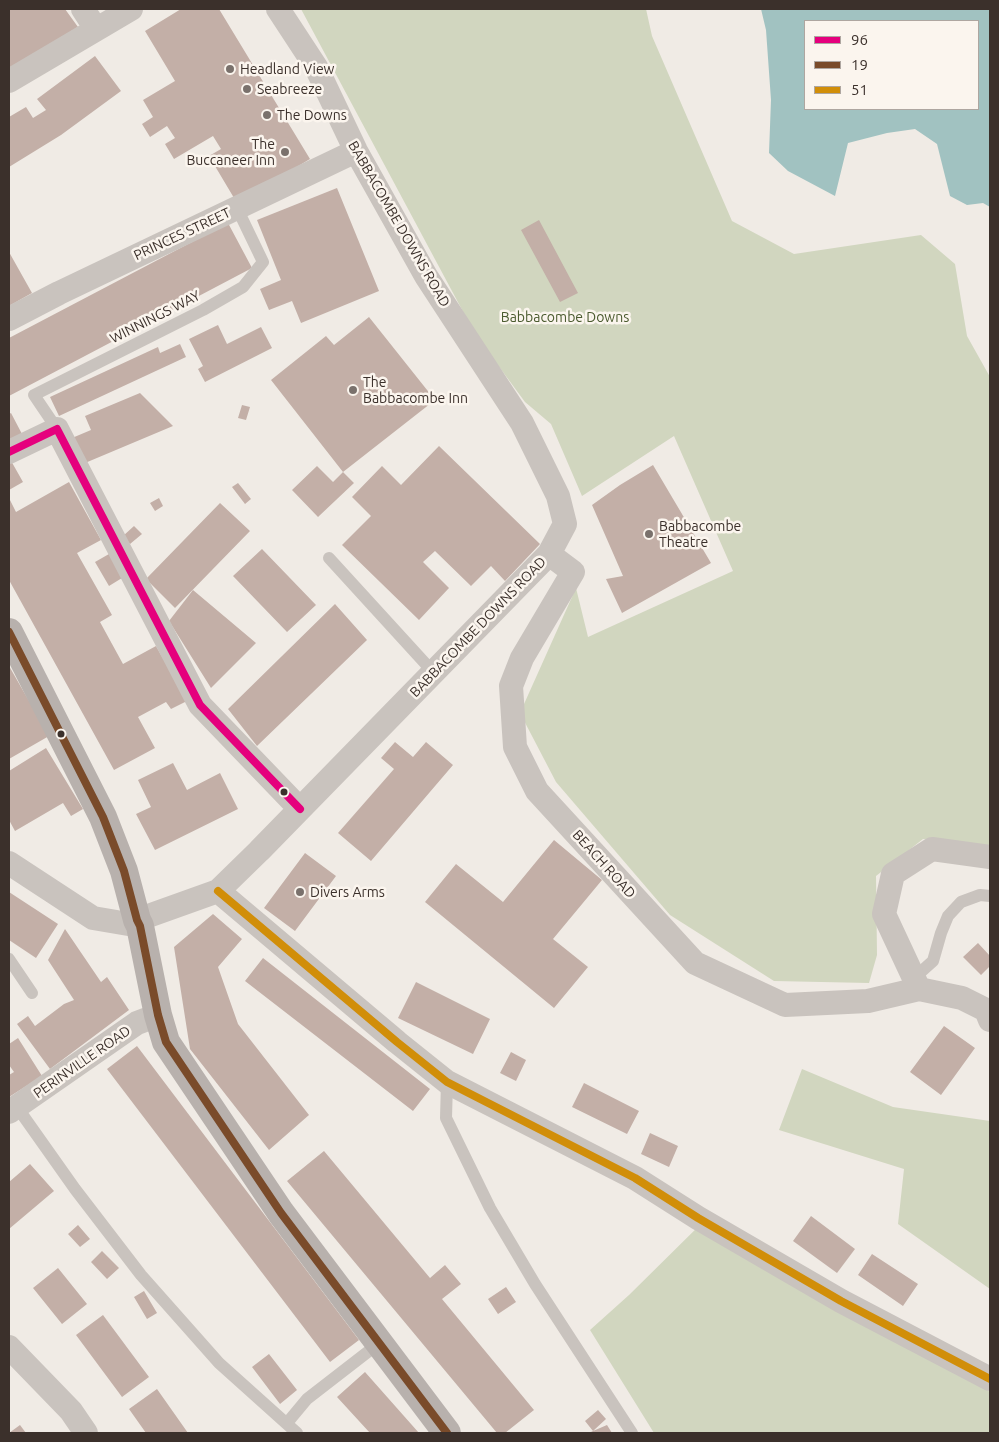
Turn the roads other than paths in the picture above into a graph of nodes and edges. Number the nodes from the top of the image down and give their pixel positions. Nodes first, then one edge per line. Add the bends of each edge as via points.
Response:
1 (83, 9) edge
2 (131, 9) edge
3 (278, 9) edge
4 (96, 29) junction
5 (9, 81) edge
6 (356, 151) junction
7 (237, 208) junction
8 (9, 319) edge
9 (56, 429) junction
10 (9, 452) edge
11 (549, 554) junction
12 (329, 558) dead end
13 (10, 636) edge
14 (434, 673) junction
15 (300, 809) junction
16 (990, 857) edge
17 (9, 863) edge
18 (218, 891) junction
19 (990, 896) edge
20 (138, 923) junction
21 (9, 959) edge
22 (917, 983) junction
23 (32, 993) dead end
24 (158, 1015) junction
25 (990, 1020) edge
26 (447, 1082) junction
27 (13, 1110) edge
28 (378, 1344) junction
29 (9, 1347) edge
30 (990, 1379) edge
31 (287, 1423) junction
32 (86, 1433) edge
33 (297, 1433) edge
34 (447, 1433) edge
35 (632, 1433) edge

1 - 4 street
2 - 4 street
3 - 6 street, BABBACOMBE DOWNS ROAD via 316,67
4 - 5 street
6 - 7 street, PRINCES STREET
6 - 11 street, BABBACOMBE DOWNS ROAD via 426,276 522,423 558,496 565,524
7 - 8 street, PRINCES STREET
7 - 9 lane, WINNINGS WAY via 263,262 243,287 34,395
9 - 10 street
9 - 15 street via 200,705
11 - 14 street, BABBACOMBE DOWNS ROAD
11 - 22 street, BEACH ROAD via 573,572 522,658 510,686 515,748 537,791 695,963 785,1005 868,1001
12 - 14 lane
13 - 20 main road via 103,817 124,871
14 - 15 street, BABBACOMBE DOWNS ROAD
15 - 18 street, BABBACOMBE DOWNS ROAD
16 - 22 street via 932,849 893,874 884,914
17 - 20 street via 93,918
18 - 20 street, BABBACOMBE DOWNS ROAD
18 - 26 street
19 - 22 lane via 980,895 961,902 948,916 933,961
20 - 24 main road
21 - 23 lane
22 - 25 street, BEACH ROAD via 986,1010
24 - 27 street, PERINVILLE ROAD via 137,1023
24 - 28 main road via 166,1042 220,1123 281,1213
26 - 30 street via 635,1178 833,1296
26 - 35 lane via 446,1118 490,1208 535,1284
27 - 31 lane via 140,1275 219,1363
28 - 31 lane via 307,1399
28 - 34 main road
29 - 32 street via 71,1411
31 - 33 lane

